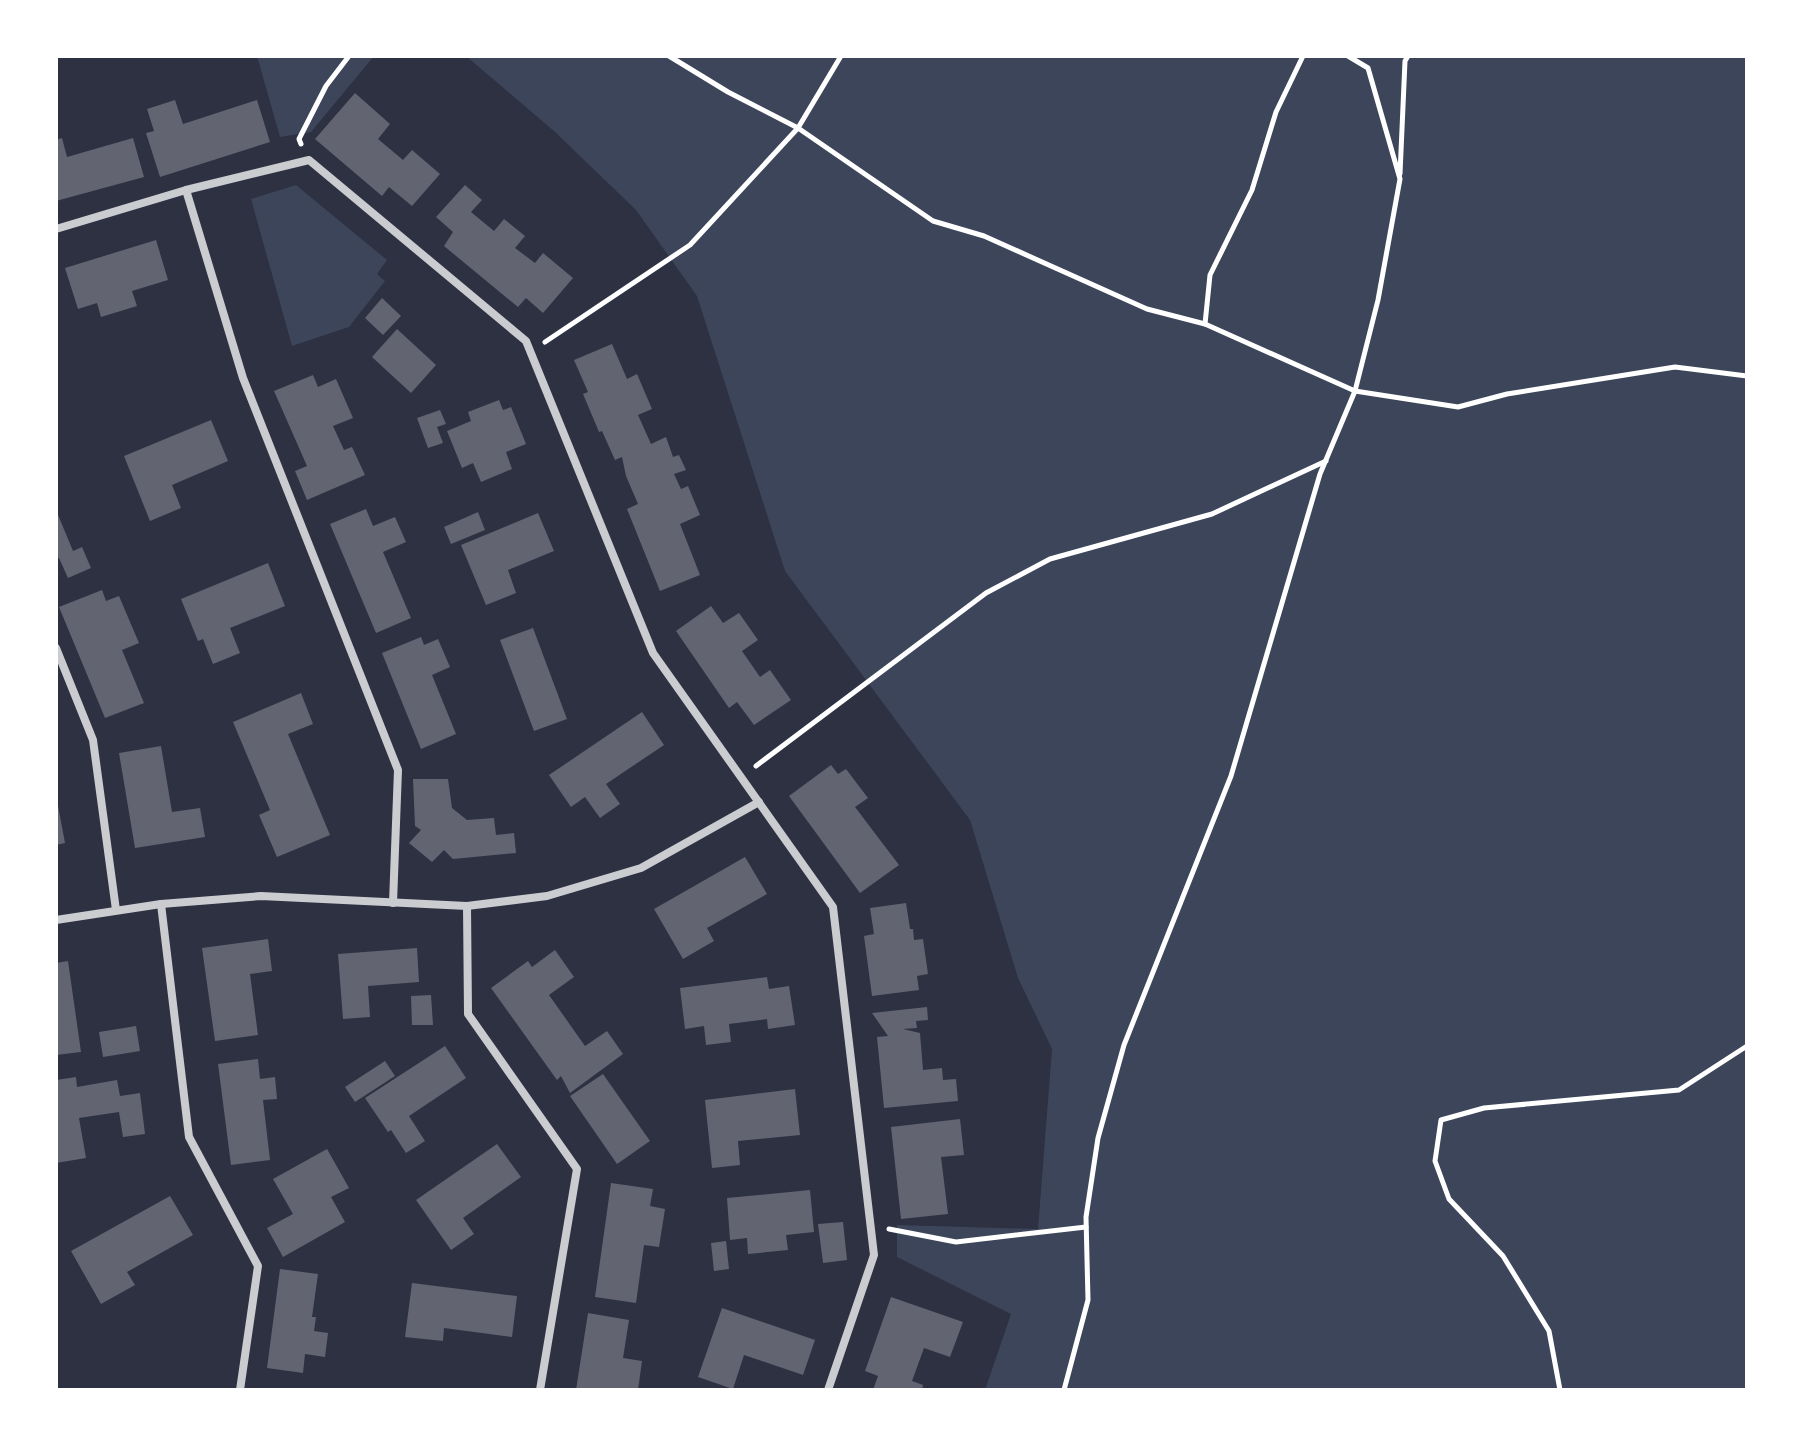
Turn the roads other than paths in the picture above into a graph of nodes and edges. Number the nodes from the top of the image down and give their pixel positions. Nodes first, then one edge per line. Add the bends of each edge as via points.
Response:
1 (186, 190) junction
2 (56, 229) edge
3 (56, 648) edge
4 (759, 802) junction
5 (393, 903) junction
6 (161, 904) junction
7 (467, 906) junction
8 (116, 910) junction
9 (56, 920) edge
10 (240, 1390) edge
11 (540, 1390) edge
12 (828, 1390) edge

1 - 2 street
1 - 4 street via 309,160 526,341 653,653
1 - 5 street via 243,378 398,770
3 - 8 street via 93,740
4 - 7 street via 641,868 547,896
4 - 12 street via 833,907 874,1255
5 - 6 street via 261,896
5 - 7 street
6 - 8 street
6 - 10 street via 189,1137 258,1266
7 - 11 street via 468,1014 577,1169
8 - 9 street

